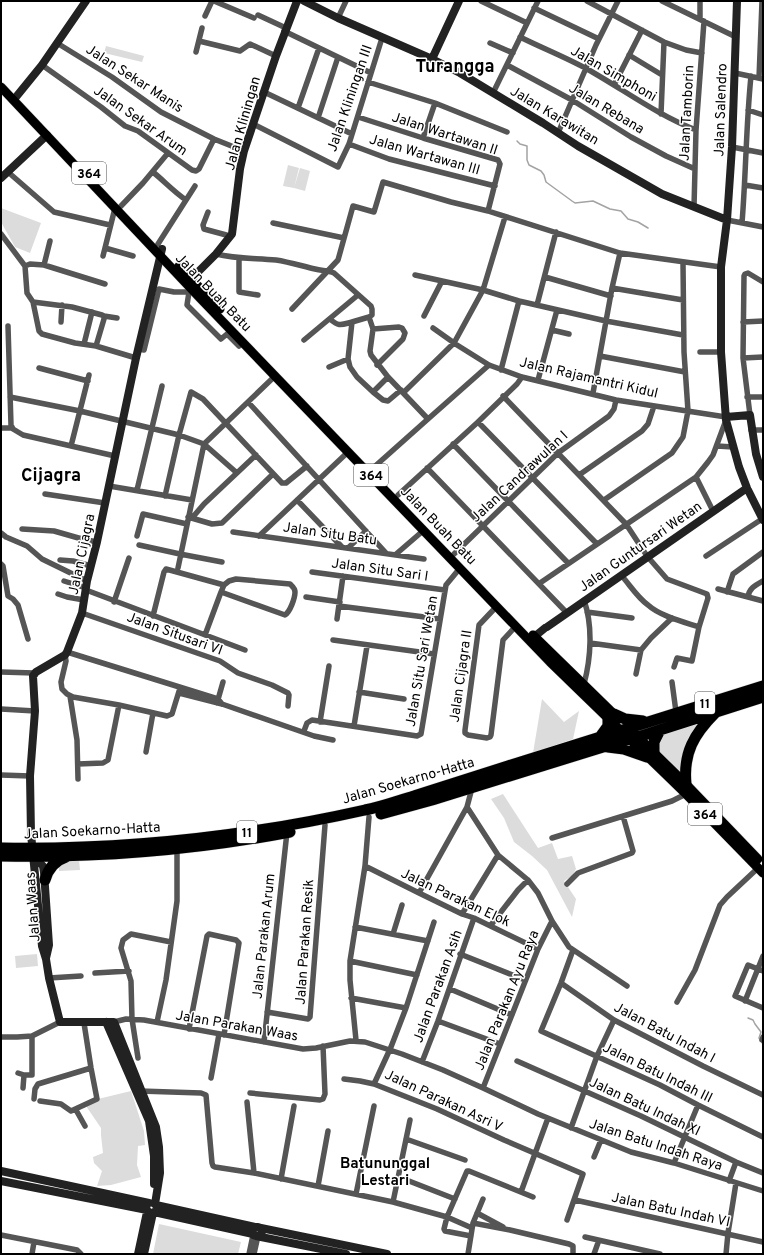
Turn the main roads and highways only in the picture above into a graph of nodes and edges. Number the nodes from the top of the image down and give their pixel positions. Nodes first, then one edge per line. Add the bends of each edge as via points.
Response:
1 (1, 81) edge
2 (1, 87) edge
3 (118, 207) junction
4 (160, 250) junction
5 (763, 686) edge
6 (763, 697) edge
7 (717, 711) junction
8 (611, 716) junction
9 (647, 721) junction
10 (624, 729) junction
11 (660, 730) junction
12 (634, 738) junction
13 (601, 742) junction
14 (651, 756) junction
15 (686, 789) junction
16 (1, 848) edge
17 (33, 853) junction
18 (1, 856) edge
19 (69, 856) junction
20 (762, 870) edge
21 (45, 880) road end

1 - 3 main road, Jalan Buah Batu / 364
2 - 3 main road, Jalan Buah Batu / 364
3 - 4 main road, Jalan Buah Batu / 364
4 - 8 main road, Jalan Buah Batu / 364 via 191,279 534,636 584,684
4 - 8 main road, Jalan Buah Batu / 364 via 241,344 275,376 516,626
5 - 9 highway, Jalan Soekarno-Hatta / 11
6 - 7 highway, Jalan Soekarno-Hatta / 11
7 - 11 highway, Jalan Soekarno-Hatta / 11
7 - 15 highway via 692,742 687,758
8 - 9 highway
8 - 10 main road, Jalan Buah Batu / 364
8 - 13 highway
9 - 10 highway, Jalan Soekarno-Hatta / 11
10 - 12 main road, Jalan Buah Batu / 364
10 - 13 highway, Jalan Soekarno-Hatta / 11
11 - 12 highway, Jalan Soekarno-Hatta / 11
11 - 14 highway
12 - 13 highway, Jalan Soekarno-Hatta / 11
12 - 14 main road, Jalan Buah Batu / 364
13 - 14 highway
13 - 17 highway, Jalan Soekarno-Hatta / 11 via 365,810 185,840
13 - 19 highway, Jalan Soekarno-Hatta / 11 via 471,790 369,817 247,840 177,849
14 - 15 main road, Jalan Buah Batu / 364
15 - 20 main road, Jalan Buah Batu / 364
16 - 17 highway, Jalan Soekarno-Hatta / 11
17 - 18 highway, Jalan Soekarno-Hatta / 11
17 - 19 highway, Jalan Soekarno-Hatta / 11
19 - 21 highway via 54,864

